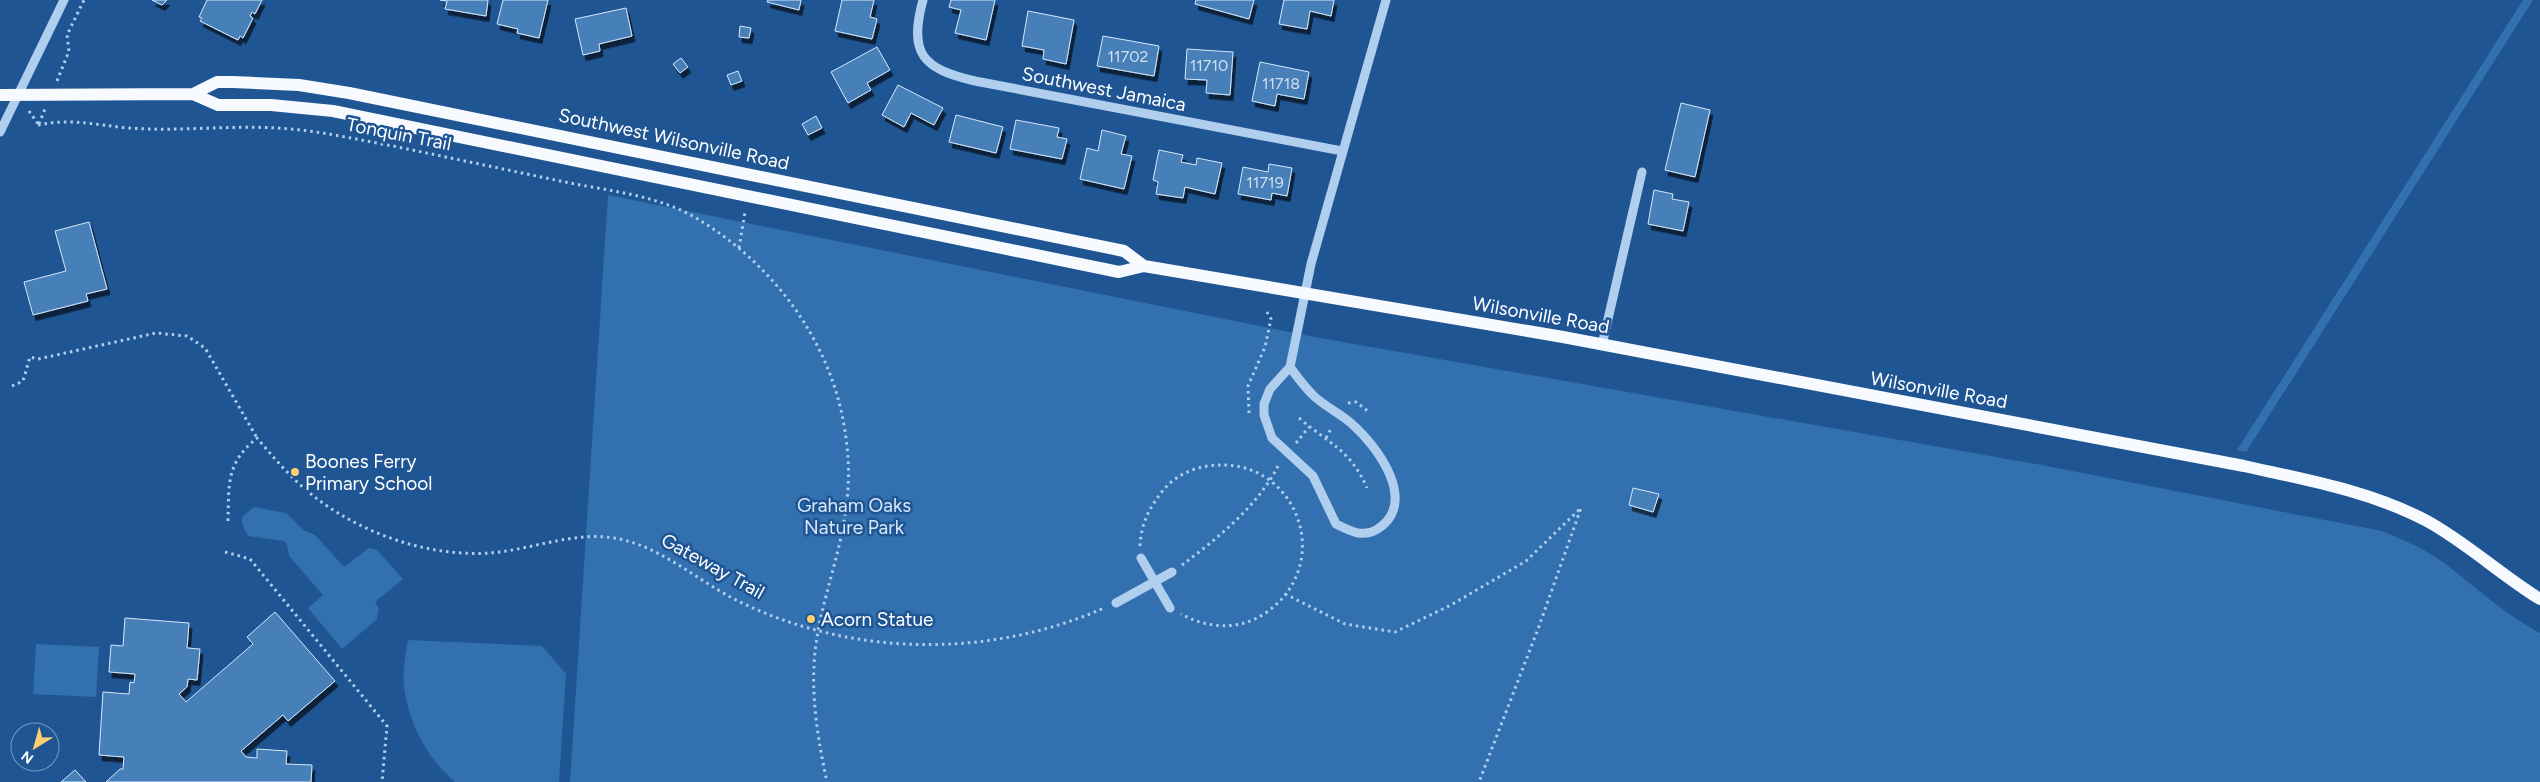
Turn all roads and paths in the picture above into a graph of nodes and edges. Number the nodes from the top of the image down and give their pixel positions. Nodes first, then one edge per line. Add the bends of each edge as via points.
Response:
1 (64, 0) edge
2 (84, 0) edge
3 (923, 0) edge
4 (1386, 0) edge
5 (18, 94) junction
6 (51, 94) junction
7 (193, 94) junction
8 (0, 95) edge
9 (0, 132) edge
10 (1342, 151) junction
11 (1642, 172) dead end
12 (747, 196) junction
13 (739, 248) junction
14 (1144, 266) junction
15 (1304, 294) junction
16 (1602, 345) junction
17 (1290, 367) junction
18 (12, 386) dead end
19 (1342, 404) dead end
20 (1370, 412) dead end
21 (1299, 418) dead end
22 (1334, 424) dead end
23 (1309, 426) junction
24 (257, 438) junction
25 (1326, 438) junction
26 (1296, 443) dead end
27 (1280, 462) dead end
28 (1271, 480) junction
29 (1367, 488) dead end
30 (228, 521) dead end
31 (225, 552) dead end
32 (1141, 558) joint
33 (1172, 572) joint
34 (1155, 582) junction
35 (1285, 594) junction
36 (2540, 599) edge
37 (1116, 603) joint
38 (1170, 608) joint
39 (819, 631) junction
40 (382, 782) edge
41 (827, 782) edge
42 (1479, 782) edge

1 - 5 street
2 - 6 path via 67,35 69,51
3 - 10 street, Southwest Jamaica via 917,22 917,43 926,60 940,72 975,82
4 - 10 street
5 - 6 main road, Southwest Wilsonville Road
5 - 8 main road, Southwest Wilsonville Road
5 - 9 street
6 - 7 main road, Southwest Wilsonville Road
6 - 13 path, Tonquin Trail via 38,125 55,121 95,122 128,128 254,127 330,134 628,193 687,214
7 - 12 main road, Southwest Wilsonville Road via 218,105 295,107 357,116
7 - 14 main road, Southwest Wilsonville Road via 217,82 299,85 349,93 1124,251
10 - 15 street
11 - 16 street
12 - 13 path
12 - 14 main road, Southwest Wilsonville Road via 1119,272
13 - 39 path, Tonquin Trail via 784,294 816,342 841,409 846,437 846,508
14 - 15 main road, Southwest Wilsonville Road
15 - 16 main road, Wilsonville Road
15 - 17 street
16 - 36 main road, Wilsonville Road via 2342,488 2387,502 2428,522
17 - 17 street via 1267,396 1264,415 1272,438 1312,476 1336,524 1357,533 1373,531 1386,522 1394,508 1395,492 1386,466 1366,438 1310,392
18 - 24 path, Gateway Trail via 23,381 30,357 38,359 156,333 187,336 205,348
19 - 20 path via 1356,402
21 - 23 path
22 - 25 path
23 - 25 path
23 - 26 path
24 - 30 path via 244,449 232,468
24 - 39 path, Gateway Trail via 292,477 327,505 396,540 446,550 490,553 586,536 614,538 641,545 666,557 718,591 750,607
25 - 29 path via 1347,455
27 - 28 path
28 - 32 path via 1245,468 1225,464 1198,468 1184,474 1170,483 1153,502 1141,535
28 - 33 path via 1239,516 1200,552
28 - 35 path via 1296,512 1303,542 1302,559 1294,583
31 - 40 path via 250,560 387,726
32 - 34 street
33 - 34 street
34 - 37 street
34 - 38 street
35 - 38 path via 1280,602 1259,617 1236,626 1198,623
35 - 42 path via 1345,624 1395,632 1526,560 1581,508
37 - 39 path, Gateway Trail via 1025,634 990,641 902,645
39 - 41 path, Tonquin Trail via 814,664 815,697

